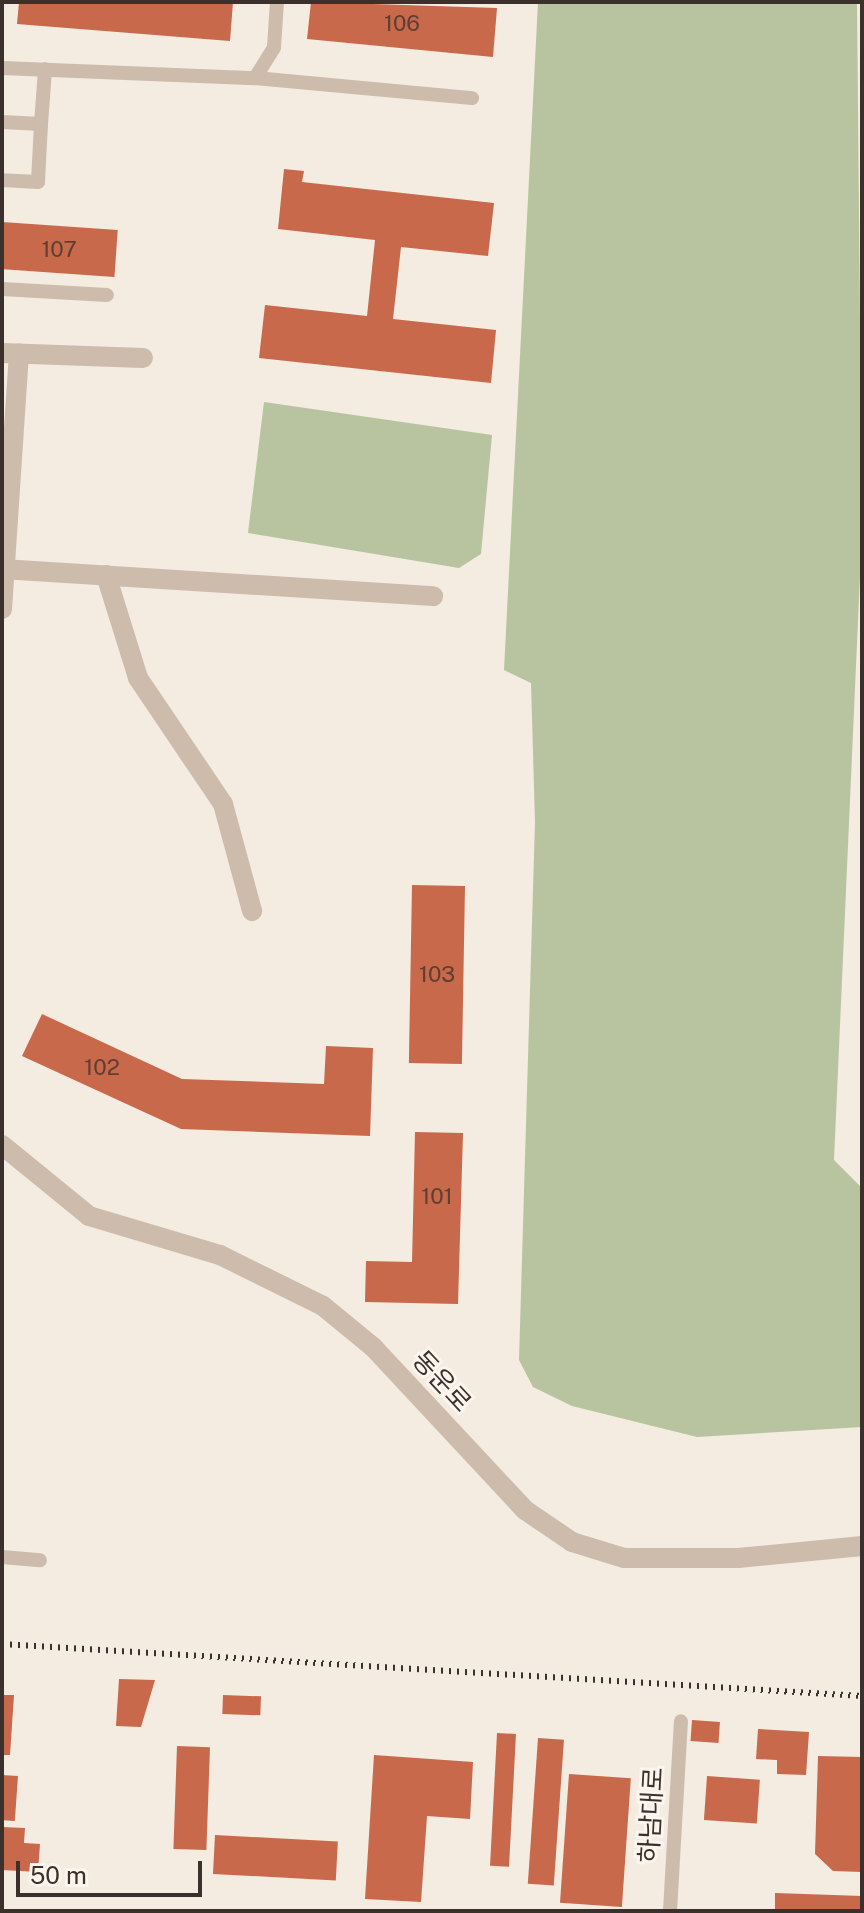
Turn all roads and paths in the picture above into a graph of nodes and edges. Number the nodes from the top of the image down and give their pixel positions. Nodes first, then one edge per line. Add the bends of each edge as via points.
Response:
1 (277, 2) edge
2 (2, 68) edge
3 (45, 69) junction
4 (255, 78) junction
5 (472, 98) dead end
6 (2, 122) edge
7 (41, 124) junction
8 (2, 180) edge
9 (2, 289) edge
10 (107, 295) dead end
11 (10, 354) edge
12 (143, 358) dead end
13 (3, 569) edge
14 (106, 575) junction
15 (433, 596) dead end
16 (2, 609) edge
17 (252, 911) dead end
18 (2, 1145) edge
19 (862, 1546) edge
20 (2, 1557) edge
21 (40, 1560) dead end
22 (681, 1721) dead end
23 (670, 1911) edge

1 - 4 lane via 274,47
2 - 3 lane
3 - 4 lane
3 - 7 lane
4 - 5 lane
6 - 7 lane
7 - 8 lane via 38,182
9 - 10 lane
11 - 12 street
11 - 13 street
13 - 14 street
13 - 16 street
14 - 15 street
14 - 17 street via 138,678 223,804
18 - 19 street, 동운로 via 89,1216 220,1255 323,1306 373,1347 525,1510 572,1542 624,1558 738,1558
20 - 21 lane
22 - 23 lane, 하남대로

